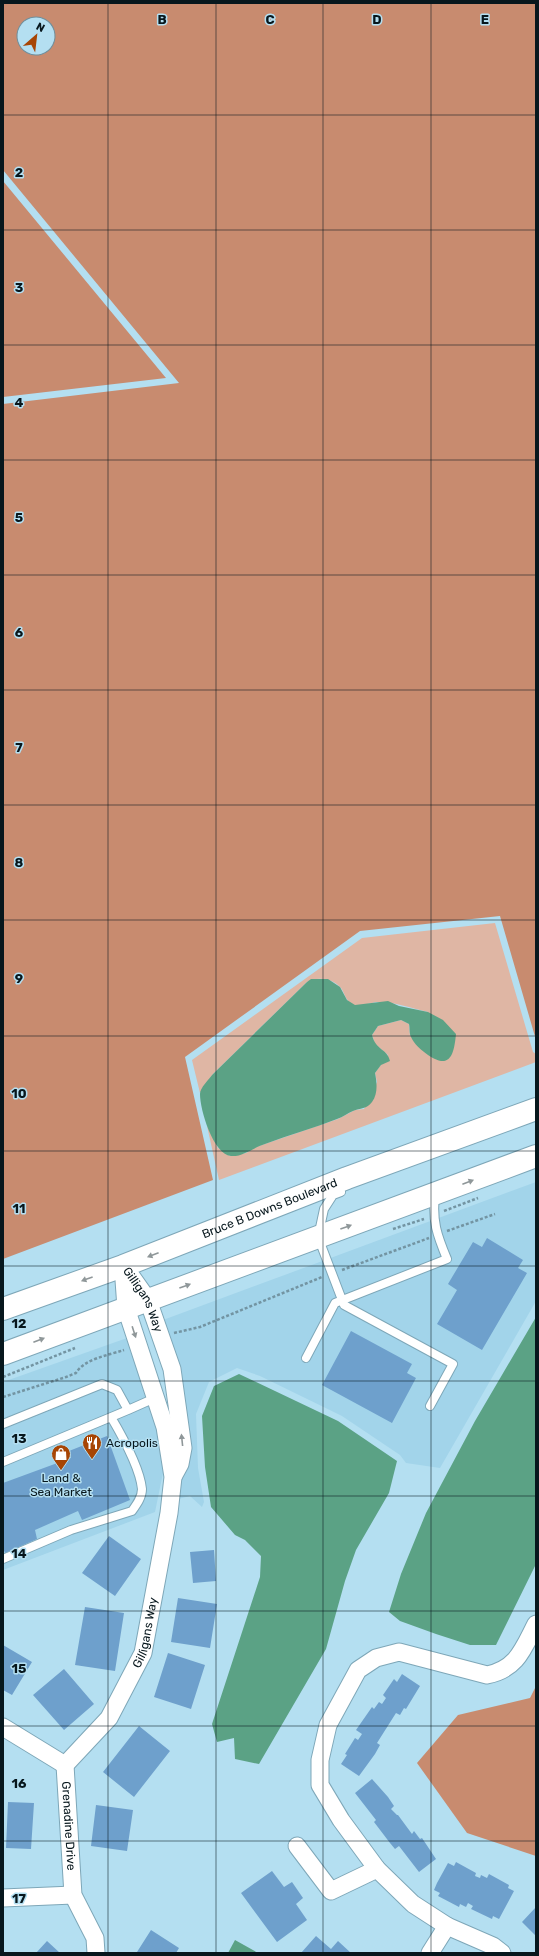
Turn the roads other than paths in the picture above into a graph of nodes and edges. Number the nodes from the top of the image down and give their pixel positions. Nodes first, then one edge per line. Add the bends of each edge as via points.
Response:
1 (529, 1114) edge
2 (536, 1156) edge
3 (348, 1189) dead end
4 (435, 1194) junction
5 (318, 1237) junction
6 (123, 1266) junction
7 (148, 1300) junction
8 (342, 1300) junction
9 (126, 1308) junction
10 (3, 1310) edge
11 (3, 1354) edge
12 (306, 1358) dead end
13 (155, 1398) junction
14 (430, 1406) dead end
15 (128, 1410) junction
16 (111, 1417) junction
17 (3, 1424) edge
18 (3, 1462) edge
19 (173, 1477) junction
20 (3, 1559) edge
21 (536, 1624) edge
22 (3, 1727) edge
23 (65, 1765) junction
24 (297, 1846) dead end
25 (377, 1868) junction
26 (72, 1895) junction
27 (3, 1898) edge
28 (447, 1926) junction
29 (96, 1953) edge
30 (430, 1953) edge
31 (502, 1953) edge

1 -> 6 main road, Bruce B Downs Boulevard via 347,1178
4 -> 2 main road
3 - 5 lane via 333,1195 330,1199 324,1209
5 -> 4 main road
4 - 8 lane via 433,1215 437,1235 447,1259
7 -> 5 main road
5 - 8 lane
6 - 7 street, Gilligans Way
6 - 9 street, Gilligans Way
6 -> 10 main road, Bruce B Downs Boulevard
7 - 9 main road
19 -> 7 street, Gilligans Way via 180,1464 183,1448 172,1369
8 - 12 lane via 335,1303
8 - 14 lane via 344,1305 453,1364
11 -> 9 main road
9 -> 13 street, Gilligans Way
13 - 15 lane
13 - 19 street, Gilligans Way via 165,1427
15 - 16 lane
15 - 17 lane via 117,1390 102,1384
16 - 18 lane
16 - 20 lane via 124,1440 140,1480 142,1489 137,1505 132,1511 71,1530
19 - 23 street, Gilligans Way via 169,1513 143,1654 109,1718
21 - 25 street via 517,1660 500,1673 487,1676 399,1652 376,1658 358,1670 328,1725 320,1760 320,1785 341,1820
22 - 23 street, Grenadine Drive
23 - 26 street, Grenadine Drive
24 - 25 street via 331,1891
25 - 28 street via 413,1904
26 - 27 street
26 - 29 street, Grenadine Drive via 95,1938
28 - 30 street
28 - 31 street via 493,1946

